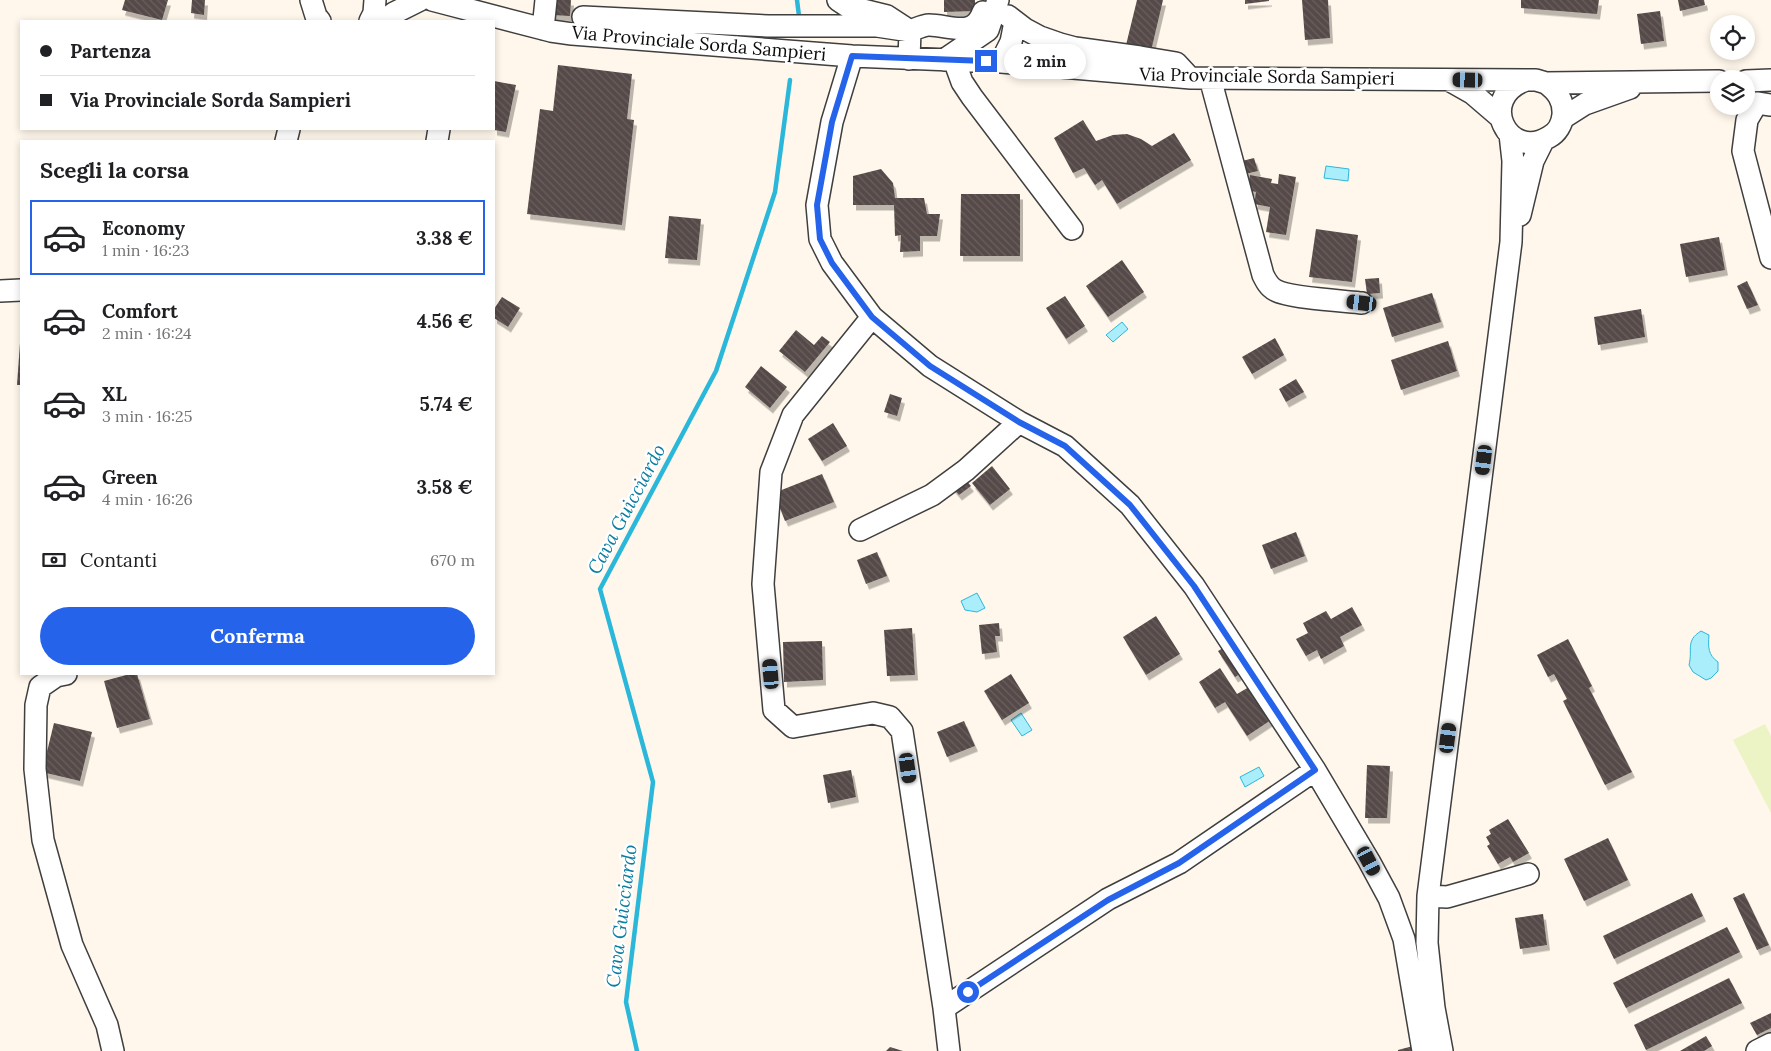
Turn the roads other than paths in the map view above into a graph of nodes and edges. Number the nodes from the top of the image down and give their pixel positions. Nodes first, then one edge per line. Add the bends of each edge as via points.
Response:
1 (374, 0) edge
2 (420, 0) edge
3 (432, 0) edge
4 (546, 0) edge
5 (838, 0) edge
6 (998, 14) edge
7 (465, 16) edge
8 (583, 17) dead end
9 (370, 20) edge
10 (384, 20) edge
11 (489, 20) edge
12 (495, 21) edge
13 (543, 29) junction
14 (910, 31) junction
15 (852, 56) junction
16 (909, 59) junction
17 (949, 60) junction
18 (1001, 62) junction
19 (1071, 69) junction
20 (1201, 78) junction
21 (1449, 80) junction
22 (1771, 80) edge
23 (1536, 81) junction
24 (1710, 81) edge
25 (1755, 81) edge
26 (1644, 83) junction
27 (1771, 105) edge
28 (1562, 118) junction
29 (1505, 126) junction
30 (1543, 141) junction
31 (1072, 229) dead end
32 (1511, 242) junction
33 (1771, 258) edge
34 (20, 290) edge
35 (0, 291) edge
36 (1362, 303) dead end
37 (872, 317) junction
38 (1019, 422) junction
39 (860, 530) dead end
40 (61, 675) edge
41 (1315, 770) junction
42 (1528, 874) dead end
43 (1428, 896) junction
44 (944, 1008) junction
45 (1771, 1044) edge
46 (113, 1051) edge
47 (949, 1051) edge
48 (1423, 1051) edge
49 (1442, 1051) edge
50 (1757, 1051) edge

1 - 9 street
2 - 10 street
3 - 7 street, Via Provinciale Sorda Sampieri
4 - 13 street
5 - 14 street via 848,6 887,16
6 - 14 street via 962,29 927,25
6 - 17 street
6 - 18 street
6 - 19 street via 1048,56
6 - 20 street via 1040,37 1075,48 1176,63
7 - 11 street, Via Provinciale Sorda Sampieri
8 - 14 street via 768,26 878,26
12 - 13 street, Via Provinciale Sorda Sampieri
13 - 15 street, Via Provinciale Sorda Sampieri
14 - 16 street
15 - 16 street, Via Provinciale Sorda Sampieri
15 - 37 street via 832,122 817,205 820,239 832,263
16 - 17 street, Via Provinciale Sorda Sampieri
17 - 18 street, Via Provinciale Sorda Sampieri
17 - 31 street via 972,97
18 - 19 street, Via Provinciale Sorda Sampieri
19 - 20 street, Via Provinciale Sorda Sampieri
20 - 21 street, Via Provinciale Sorda Sampieri
20 - 36 street via 1263,275 1269,285 1276,291 1290,294
21 - 23 street, Via Provinciale Sorda Sampieri
21 - 29 street via 1472,93
22 - 25 street
23 - 26 street, Via Provinciale Sorda Sampieri
23 - 28 street via 1554,89 1560,97
23 - 29 street via 1517,84 1506,93 1500,107
24 - 26 street
26 - 28 street via 1585,104
27 - 33 street via 1757,103 1747,120 1743,152
28 - 30 street via 1556,132
29 - 30 street via 1517,140
29 - 32 street via 1513,160
30 - 32 street via 1533,161
32 - 43 street
34 - 35 street
37 - 38 street via 930,366
37 - 44 street via 792,416 771,472 763,584 774,710 793,727 873,713 890,717 902,731
38 - 39 street via 966,470 932,495
38 - 41 street via 1065,446 1130,505 1194,586
40 - 46 street via 40,687 36,705 35,769 43,840 72,945 107,1025
41 - 44 street via 1179,863 1108,900
41 - 48 street via 1389,898 1404,939
42 - 43 street via 1447,897
43 - 49 street via 1427,944
44 - 47 street
45 - 50 street

